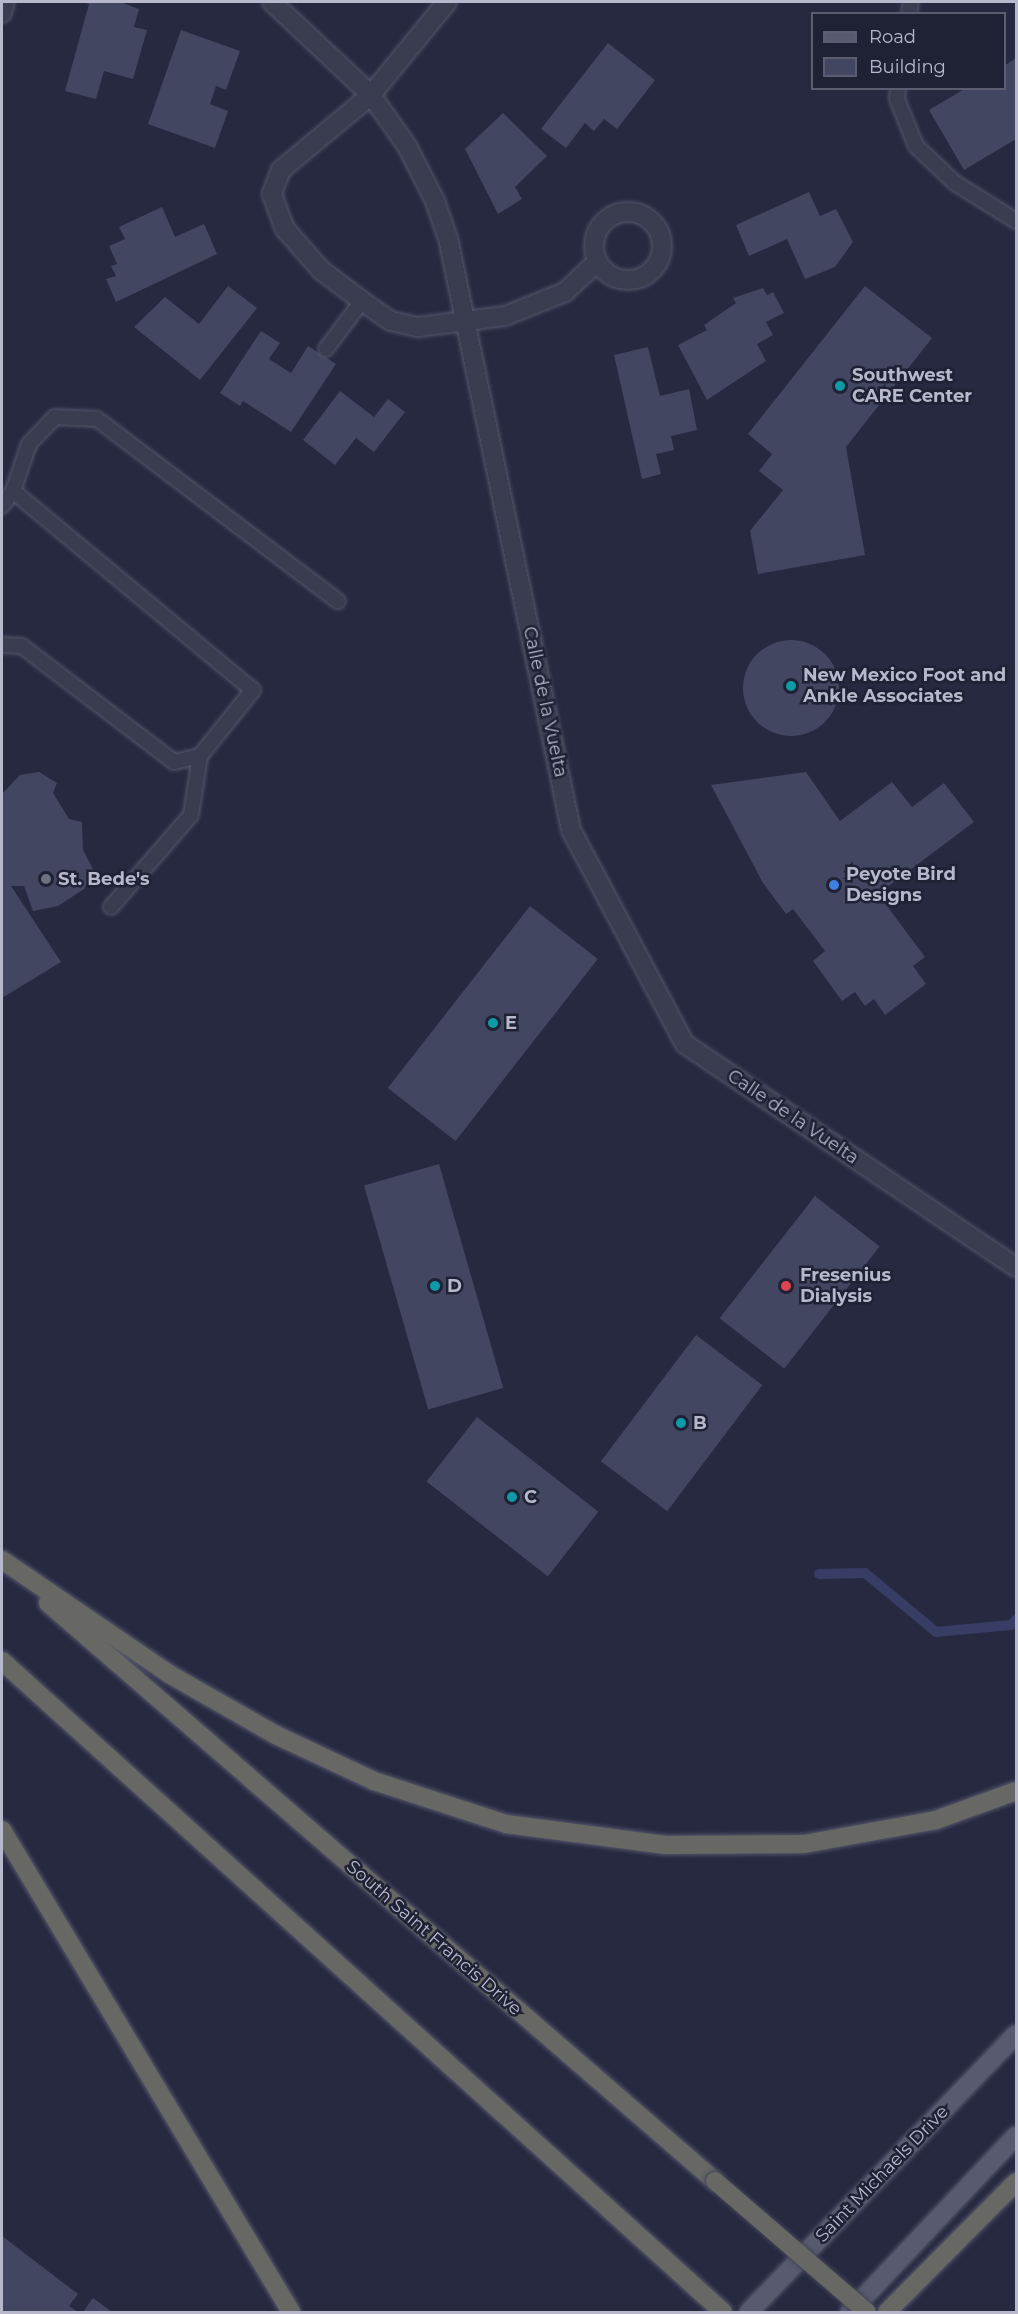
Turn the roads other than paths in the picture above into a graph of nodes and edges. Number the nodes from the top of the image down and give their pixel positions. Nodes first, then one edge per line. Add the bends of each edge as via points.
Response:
1 (5, 2) edge
2 (272, 2) edge
3 (447, 2) edge
4 (2, 13) edge
5 (898, 90) edge
6 (372, 95) junction
7 (1017, 221) edge
8 (597, 262) dead end
9 (362, 301) junction
10 (465, 322) junction
11 (326, 349) dead end
12 (13, 491) junction
13 (2, 506) edge
14 (338, 601) dead end
15 (2, 645) edge
16 (200, 756) junction
17 (111, 907) dead end
18 (1017, 1267) edge
19 (2, 1561) edge
20 (2, 1661) edge
21 (1017, 1791) edge
22 (2, 1830) edge
23 (1017, 2035) edge
24 (1017, 2136) edge
25 (1017, 2182) edge
26 (816, 2269) junction
27 (291, 2313) edge
28 (723, 2313) edge
29 (749, 2313) edge
30 (850, 2313) edge
31 (867, 2313) edge
32 (879, 2313) edge
33 (886, 2313) edge

1 - 4 street
2 - 6 street, Calle de la Vuelta
3 - 6 street
5 - 7 lane via 897,99 916,146 955,183
6 - 9 street via 281,170 272,194 285,229 321,270
6 - 10 street, Calle de la Vuelta via 431,191 448,238
8 - 10 street via 566,292 505,316
9 - 10 street via 391,321 418,327
9 - 11 lane
10 - 18 street, Calle de la Vuelta via 571,830 685,1044
12 - 13 lane
12 - 14 lane via 29,444 55,417 97,418
12 - 16 lane via 253,690
15 - 16 lane via 21,646 174,762
16 - 17 lane via 191,815
19 - 21 highway via 169,1674 276,1735 374,1781 506,1824 666,1845 804,1844 936,1820
19 - 26 highway, South Saint Francis Drive, bridge
20 - 28 highway
22 - 27 highway
23 - 29 main road, Saint Michaels Drive
24 - 30 main road
25 - 33 highway
26 - 31 highway, South Saint Francis Drive, bridge
26 - 32 highway, bridge

